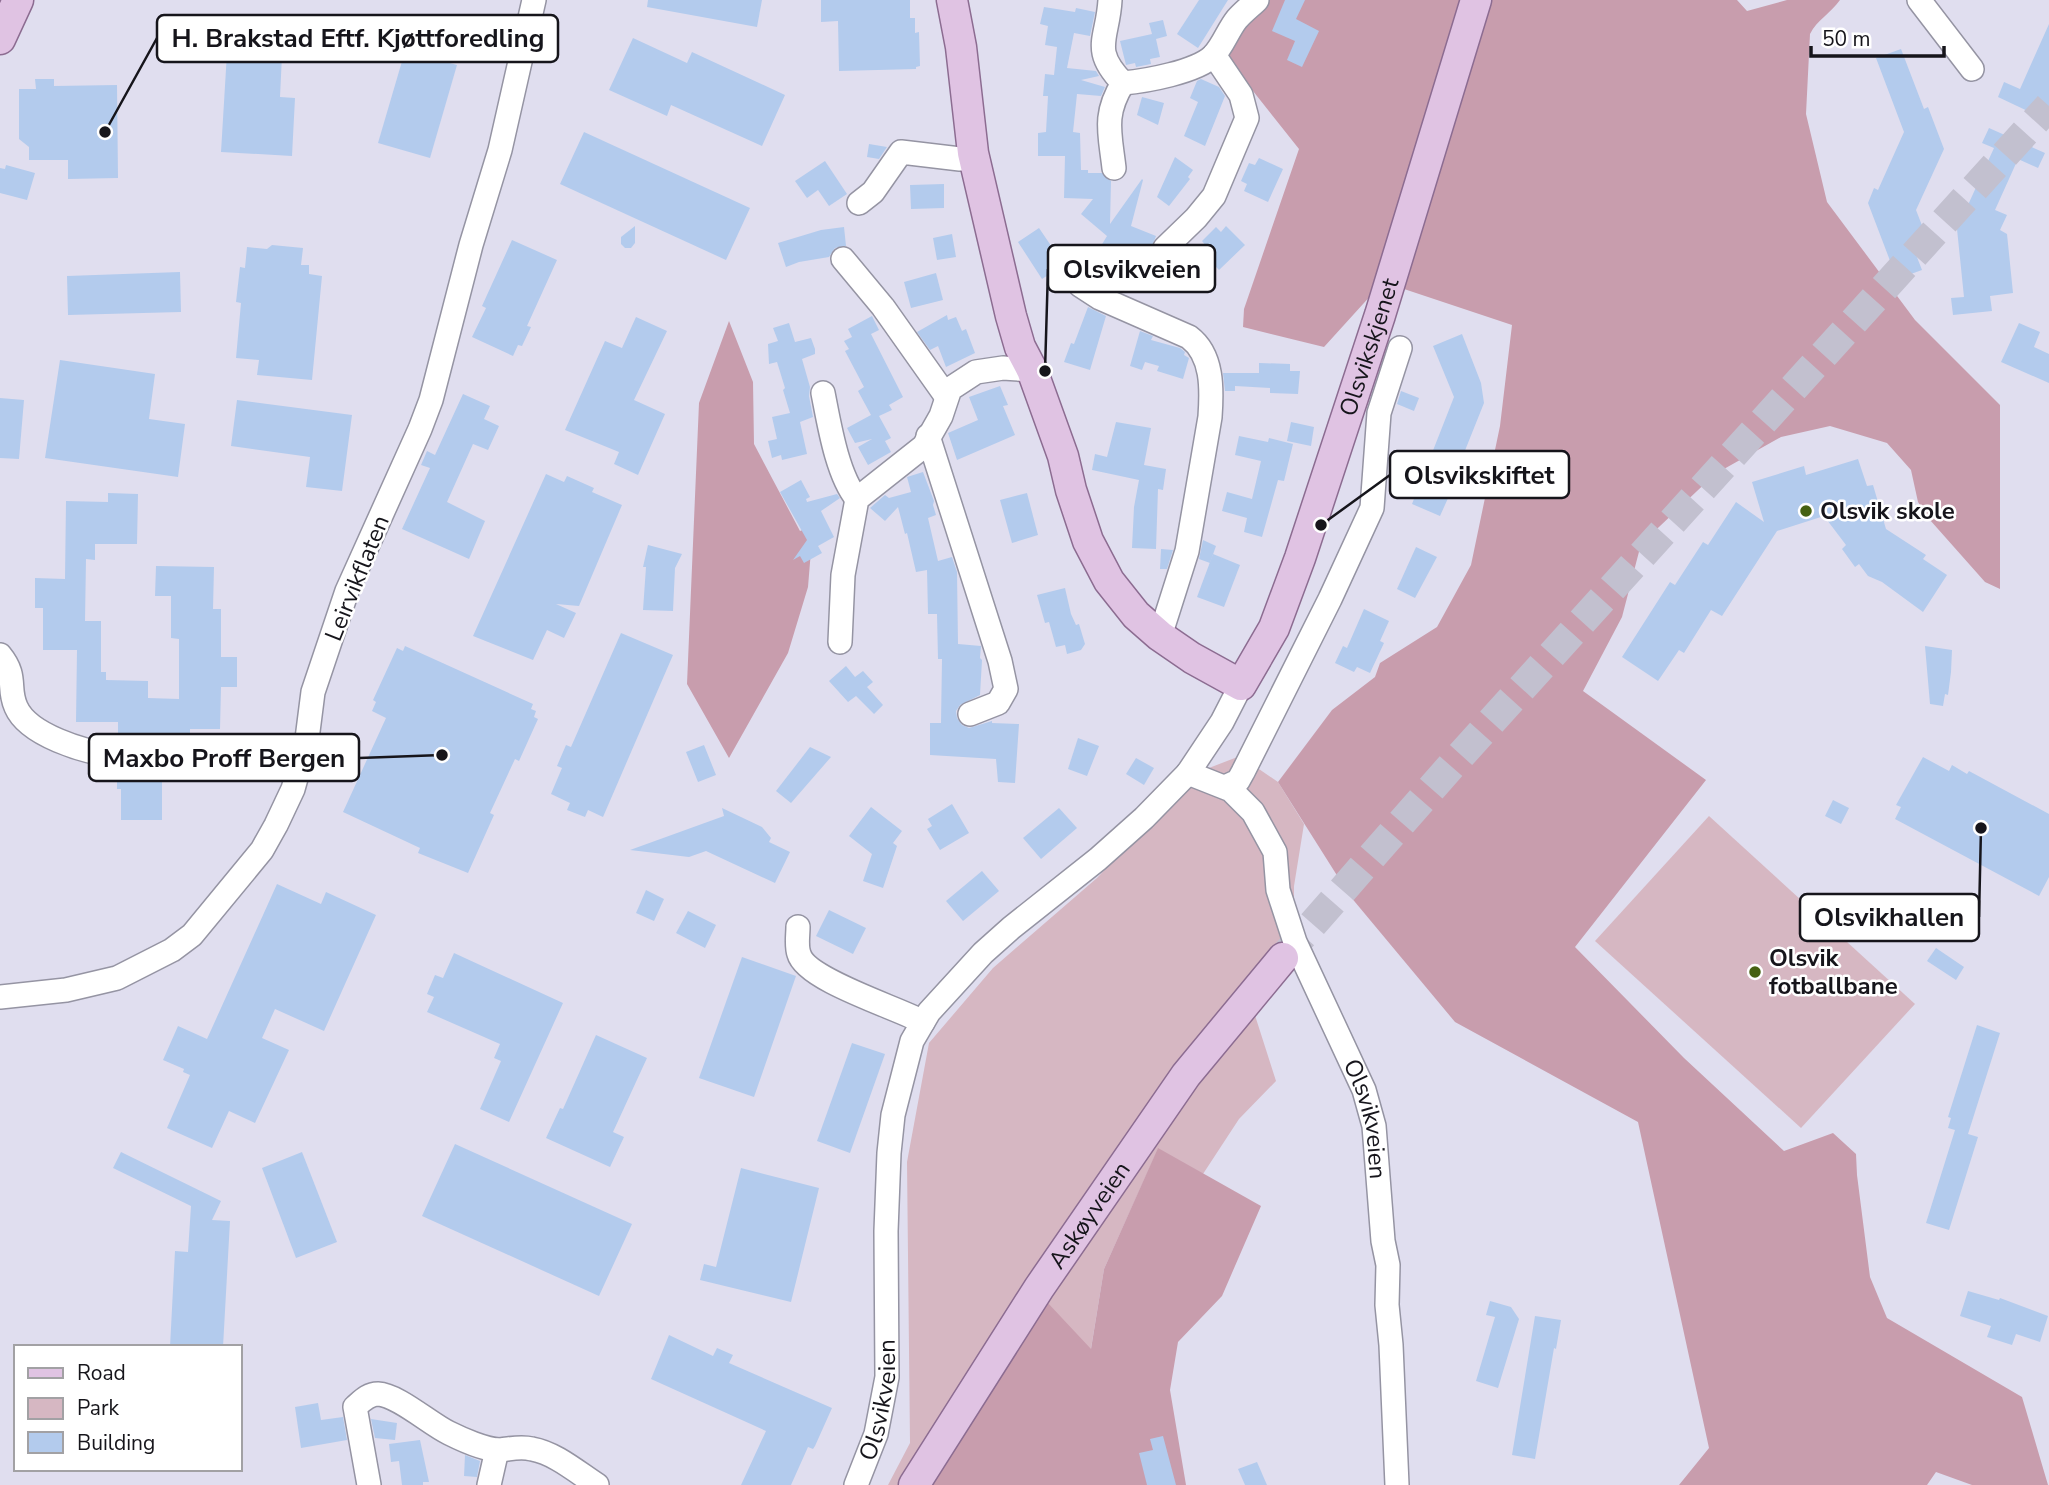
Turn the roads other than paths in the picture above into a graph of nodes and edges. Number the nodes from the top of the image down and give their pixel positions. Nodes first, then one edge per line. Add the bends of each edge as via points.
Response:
1 (18, 0) edge
2 (534, 0) edge
3 (952, 0) edge
4 (1111, 0) edge
5 (1257, 0) edge
6 (1476, 0) edge
7 (1919, 0) edge
8 (0, 39) edge
9 (1214, 55) junction
10 (1972, 69) dead end
11 (1124, 83) junction
12 (975, 157) junction
13 (1114, 168) dead end
14 (859, 203) dead end
15 (1165, 248) dead end
16 (843, 259) dead end
17 (1080, 285) dead end
18 (1400, 348) dead end
19 (1032, 370) junction
20 (823, 393) dead end
21 (946, 396) junction
22 (928, 436) junction
23 (857, 499) junction
24 (1160, 636) junction
25 (839, 642) dead end
26 (0, 655) edge
27 (1241, 685) junction
28 (970, 714) dead end
29 (112, 755) dead end
30 (1188, 773) junction
31 (1225, 787) junction
32 (798, 927) dead end
33 (1283, 958) tunnel mouth
34 (0, 997) edge
35 (923, 1022) junction
36 (497, 1450) junction
37 (369, 1485) edge
38 (489, 1485) edge
39 (597, 1485) edge
40 (856, 1485) edge
41 (914, 1485) edge
42 (1397, 1485) edge

1 - 8 main road
2 - 34 street, Leirvikflaten via 500,150 431,400 347,591 313,692 293,789 276,825 262,850 192,935 172,950 117,978 66,990
3 - 12 main road
4 - 11 street via 1102,52
5 - 9 street
6 - 27 main road, Olsvikskjenet via 1300,558 1274,628
7 - 10 street
9 - 11 street via 1170,75
9 - 15 street via 1241,95 1247,118 1214,196
11 - 13 street via 1110,107
12 - 14 street via 901,152 873,192
12 - 19 main road via 1011,316
16 - 21 street
17 - 24 street via 1189,337 1200,345 1206,358 1210,416 1187,551
18 - 31 street via 1379,413 1372,508 1243,772
19 - 21 street via 976,372 950,388
19 - 24 main road via 1088,541 1109,580 1136,615
20 - 23 street via 833,443
21 - 22 street
22 - 23 street via 923,446
22 - 28 street via 1006,689 999,703
23 - 25 street via 843,575
24 - 27 main road
26 - 29 street via 12,674 14,704 21,716 75,747
27 - 30 street, Olsvikveien
30 - 31 street, Olsvikveien
30 - 35 street, Olsvikveien via 1098,859 983,953
31 - 42 street, Olsvikveien via 1253,812 1275,852 1278,890 1295,942 1353,1064 1374,1126 1388,1265
32 - 35 street via 798,954 803,962 834,983
33 - 41 main road, Askøyveien via 1186,1075 1039,1288
35 - 40 street, Olsvikveien via 912,1041 893,1115 886,1231 887,1377 876,1434
36 - 37 street via 446,1432 379,1394 365,1397 355,1407
36 - 38 street
36 - 39 street via 534,1449

